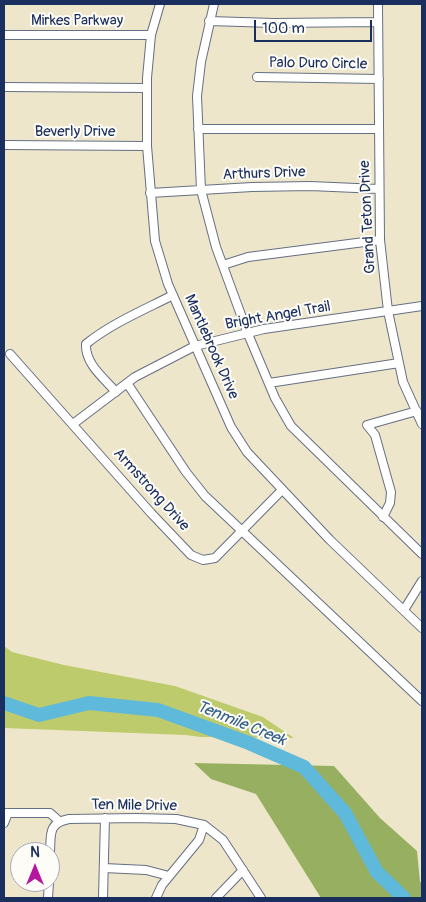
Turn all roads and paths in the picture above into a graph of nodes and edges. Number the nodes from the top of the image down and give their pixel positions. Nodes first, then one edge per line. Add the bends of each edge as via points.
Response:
1 (160, 4) edge
2 (214, 4) edge
3 (378, 4) edge
4 (209, 21) junction
5 (378, 22) junction
6 (4, 35) edge
7 (151, 35) junction
8 (257, 77) dead end
9 (379, 79) junction
10 (4, 87) edge
11 (147, 88) junction
12 (198, 129) junction
13 (379, 129) junction
14 (4, 145) edge
15 (147, 146) junction
16 (379, 189) junction
17 (201, 190) junction
18 (150, 193) junction
19 (380, 240) junction
20 (223, 265) junction
21 (173, 295) junction
22 (422, 306) edge
23 (388, 311) junction
24 (248, 334) junction
25 (195, 346) junction
26 (10, 354) dead end
27 (399, 362) junction
28 (127, 383) junction
29 (269, 383) junction
30 (116, 392) junction
31 (417, 411) junction
32 (73, 424) junction
33 (422, 424) edge
34 (282, 490) junction
35 (384, 517) junction
36 (243, 531) junction
37 (422, 554) edge
38 (422, 581) edge
39 (404, 610) junction
40 (422, 628) edge
41 (422, 700) edge
42 (6, 813) edge
43 (106, 818) junction
44 (4, 823) edge
45 (56, 824) junction
46 (204, 825) junction
47 (52, 842) edge
48 (104, 868) junction
49 (243, 870) junction
50 (169, 876) junction
51 (103, 898) edge
52 (156, 898) edge
53 (216, 898) edge
54 (261, 898) edge

1 - 7 street, Mantlebrook Drive
2 - 4 street
3 - 5 street, Grand Teton Drive
4 - 5 street
4 - 12 street via 197,96
5 - 9 street, Grand Teton Drive
6 - 7 street, Mirkes Parkway
7 - 11 street, Mantlebrook Drive
8 - 9 street, Palo Duro Circle
9 - 13 street, Grand Teton Drive
10 - 11 street
11 - 15 street, Mantlebrook Drive
12 - 13 street
12 - 17 street
13 - 16 street, Grand Teton Drive
14 - 15 street, Beverly Drive
15 - 18 street, Mantlebrook Drive
16 - 17 street, Arthurs Drive via 310,186
16 - 19 street, Grand Teton Drive
17 - 18 street, Arthurs Drive
17 - 20 street
18 - 21 street, Mantlebrook Drive via 155,241
19 - 20 street via 248,257
19 - 23 street, Grand Teton Drive
20 - 24 street
21 - 25 street, Mantlebrook Drive
21 - 30 street via 122,320 86,344 88,357
22 - 23 street, Bright Angel Trail
23 - 24 street, Bright Angel Trail
23 - 27 street, Grand Teton Drive
24 - 25 street, Bright Angel Trail
24 - 29 street
25 - 28 street, Bright Angel Trail
25 - 34 street, Mantlebrook Drive via 231,427 247,452
26 - 32 street, Armstrong Drive
27 - 29 street
27 - 31 street, Grand Teton Drive via 403,382
28 - 30 street, Bright Angel Trail
28 - 36 street via 186,472 205,496
29 - 35 street via 291,426
30 - 32 street, Bright Angel Trail
31 - 33 street, Grand Teton Drive
31 - 35 street via 367,425 375,435 391,492
32 - 36 street, Armstrong Drive via 191,555 202,560 215,558
34 - 36 street, Armstrong Drive
34 - 39 street, Mantlebrook Drive
35 - 37 street
36 - 41 street
38 - 39 street
39 - 40 street, Mantlebrook Drive
42 - 44 street
42 - 45 street, Ten Mile Drive via 50,814
43 - 45 street, Ten Mile Drive via 69,819
43 - 46 street, Ten Mile Drive via 176,819
43 - 48 street
45 - 47 street
46 - 49 street, Ten Mile Drive via 223,840
46 - 50 street via 199,840
48 - 50 street via 146,870
48 - 51 street
49 - 53 street
49 - 54 street, Ten Mile Drive
50 - 52 street

